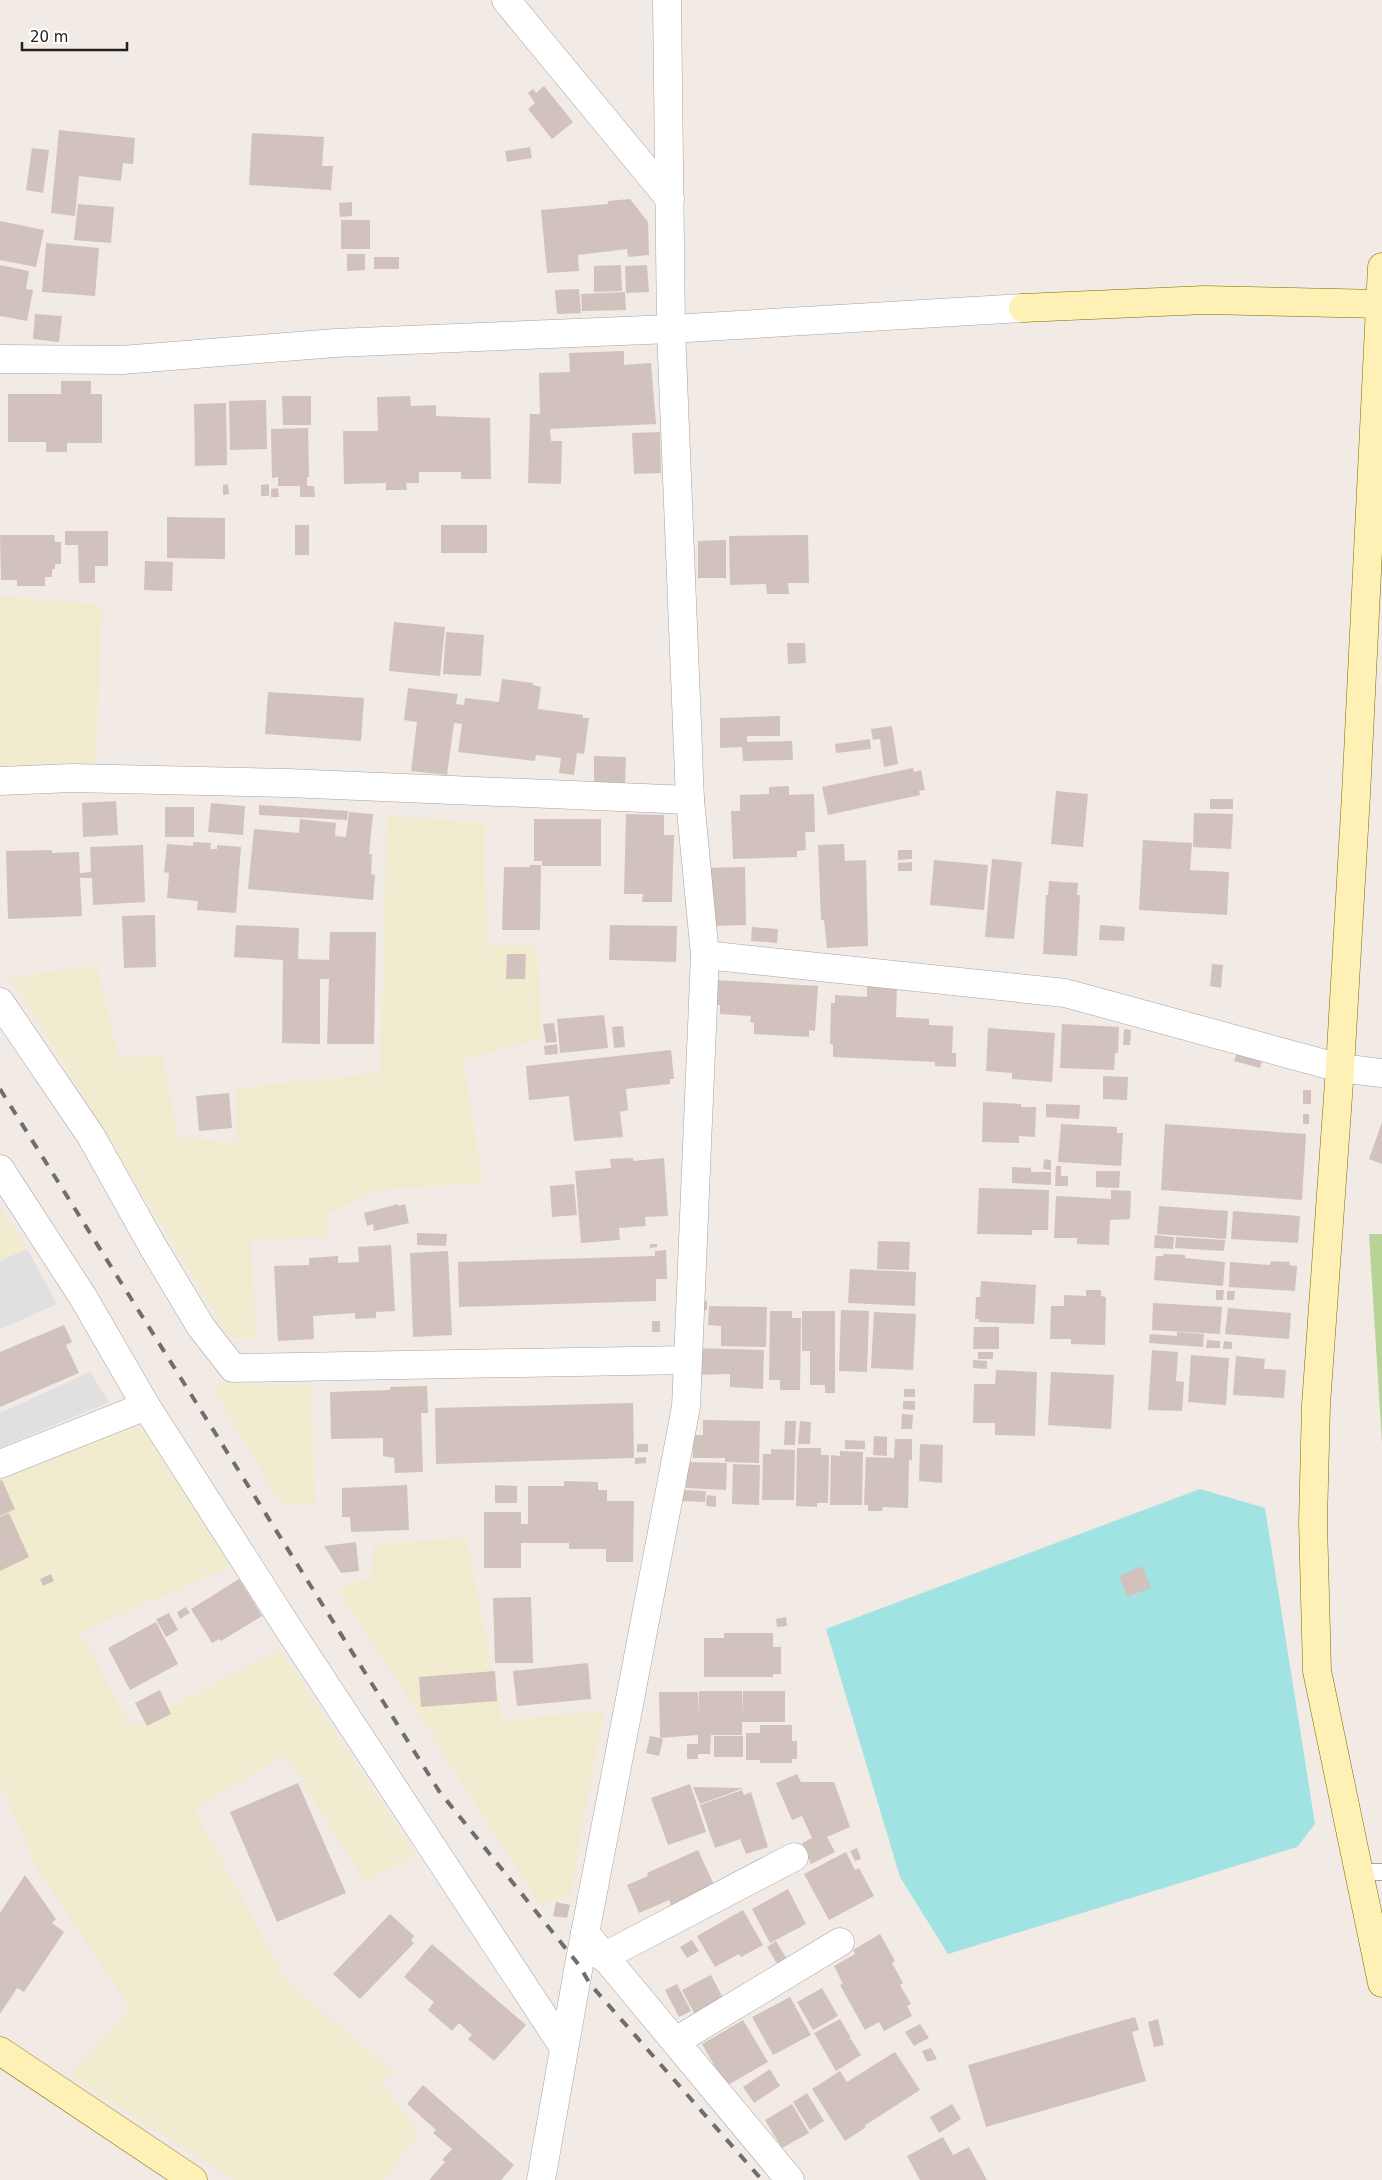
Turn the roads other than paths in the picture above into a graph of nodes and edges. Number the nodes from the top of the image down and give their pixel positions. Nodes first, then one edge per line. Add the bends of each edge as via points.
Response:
1 (506, 0) edge
2 (667, 0) edge
3 (670, 199) junction
4 (1382, 266) edge
5 (1381, 304) edge
6 (671, 329) junction
7 (0, 359) edge
8 (0, 781) edge
9 (690, 800) junction
10 (705, 956) junction
11 (0, 1002) edge
12 (1340, 1068) junction
13 (1382, 1074) edge
14 (0, 1169) edge
15 (687, 1360) junction
16 (146, 1406) junction
17 (0, 1464) edge
18 (794, 1857) dead end
19 (1370, 1872) edge
20 (585, 1933) junction
21 (840, 1942) dead end
22 (603, 1957) junction
23 (1382, 1983) edge
24 (676, 2041) junction
25 (563, 2046) junction
26 (0, 2051) edge
27 (193, 2180) edge
28 (540, 2180) edge
29 (790, 2180) edge

1 - 3 street
2 - 3 street
3 - 6 street
4 - 5 street
5 - 6 street via 1205,300
5 - 12 street
6 - 7 street via 335,343 122,360
6 - 9 street
8 - 9 street via 72,778 288,783
9 - 10 street
10 - 12 street via 1065,994
10 - 15 street
11 - 15 street via 91,1136 201,1327 232,1368
12 - 13 street
12 - 19 street via 1316,1405 1313,1522 1318,1671
14 - 16 street via 83,1297
15 - 20 street via 686,1407
16 - 17 street
16 - 25 street
18 - 22 street
19 - 23 street
20 - 22 street
20 - 25 street
21 - 24 street
22 - 24 street
24 - 29 street
25 - 28 street
26 - 27 street

